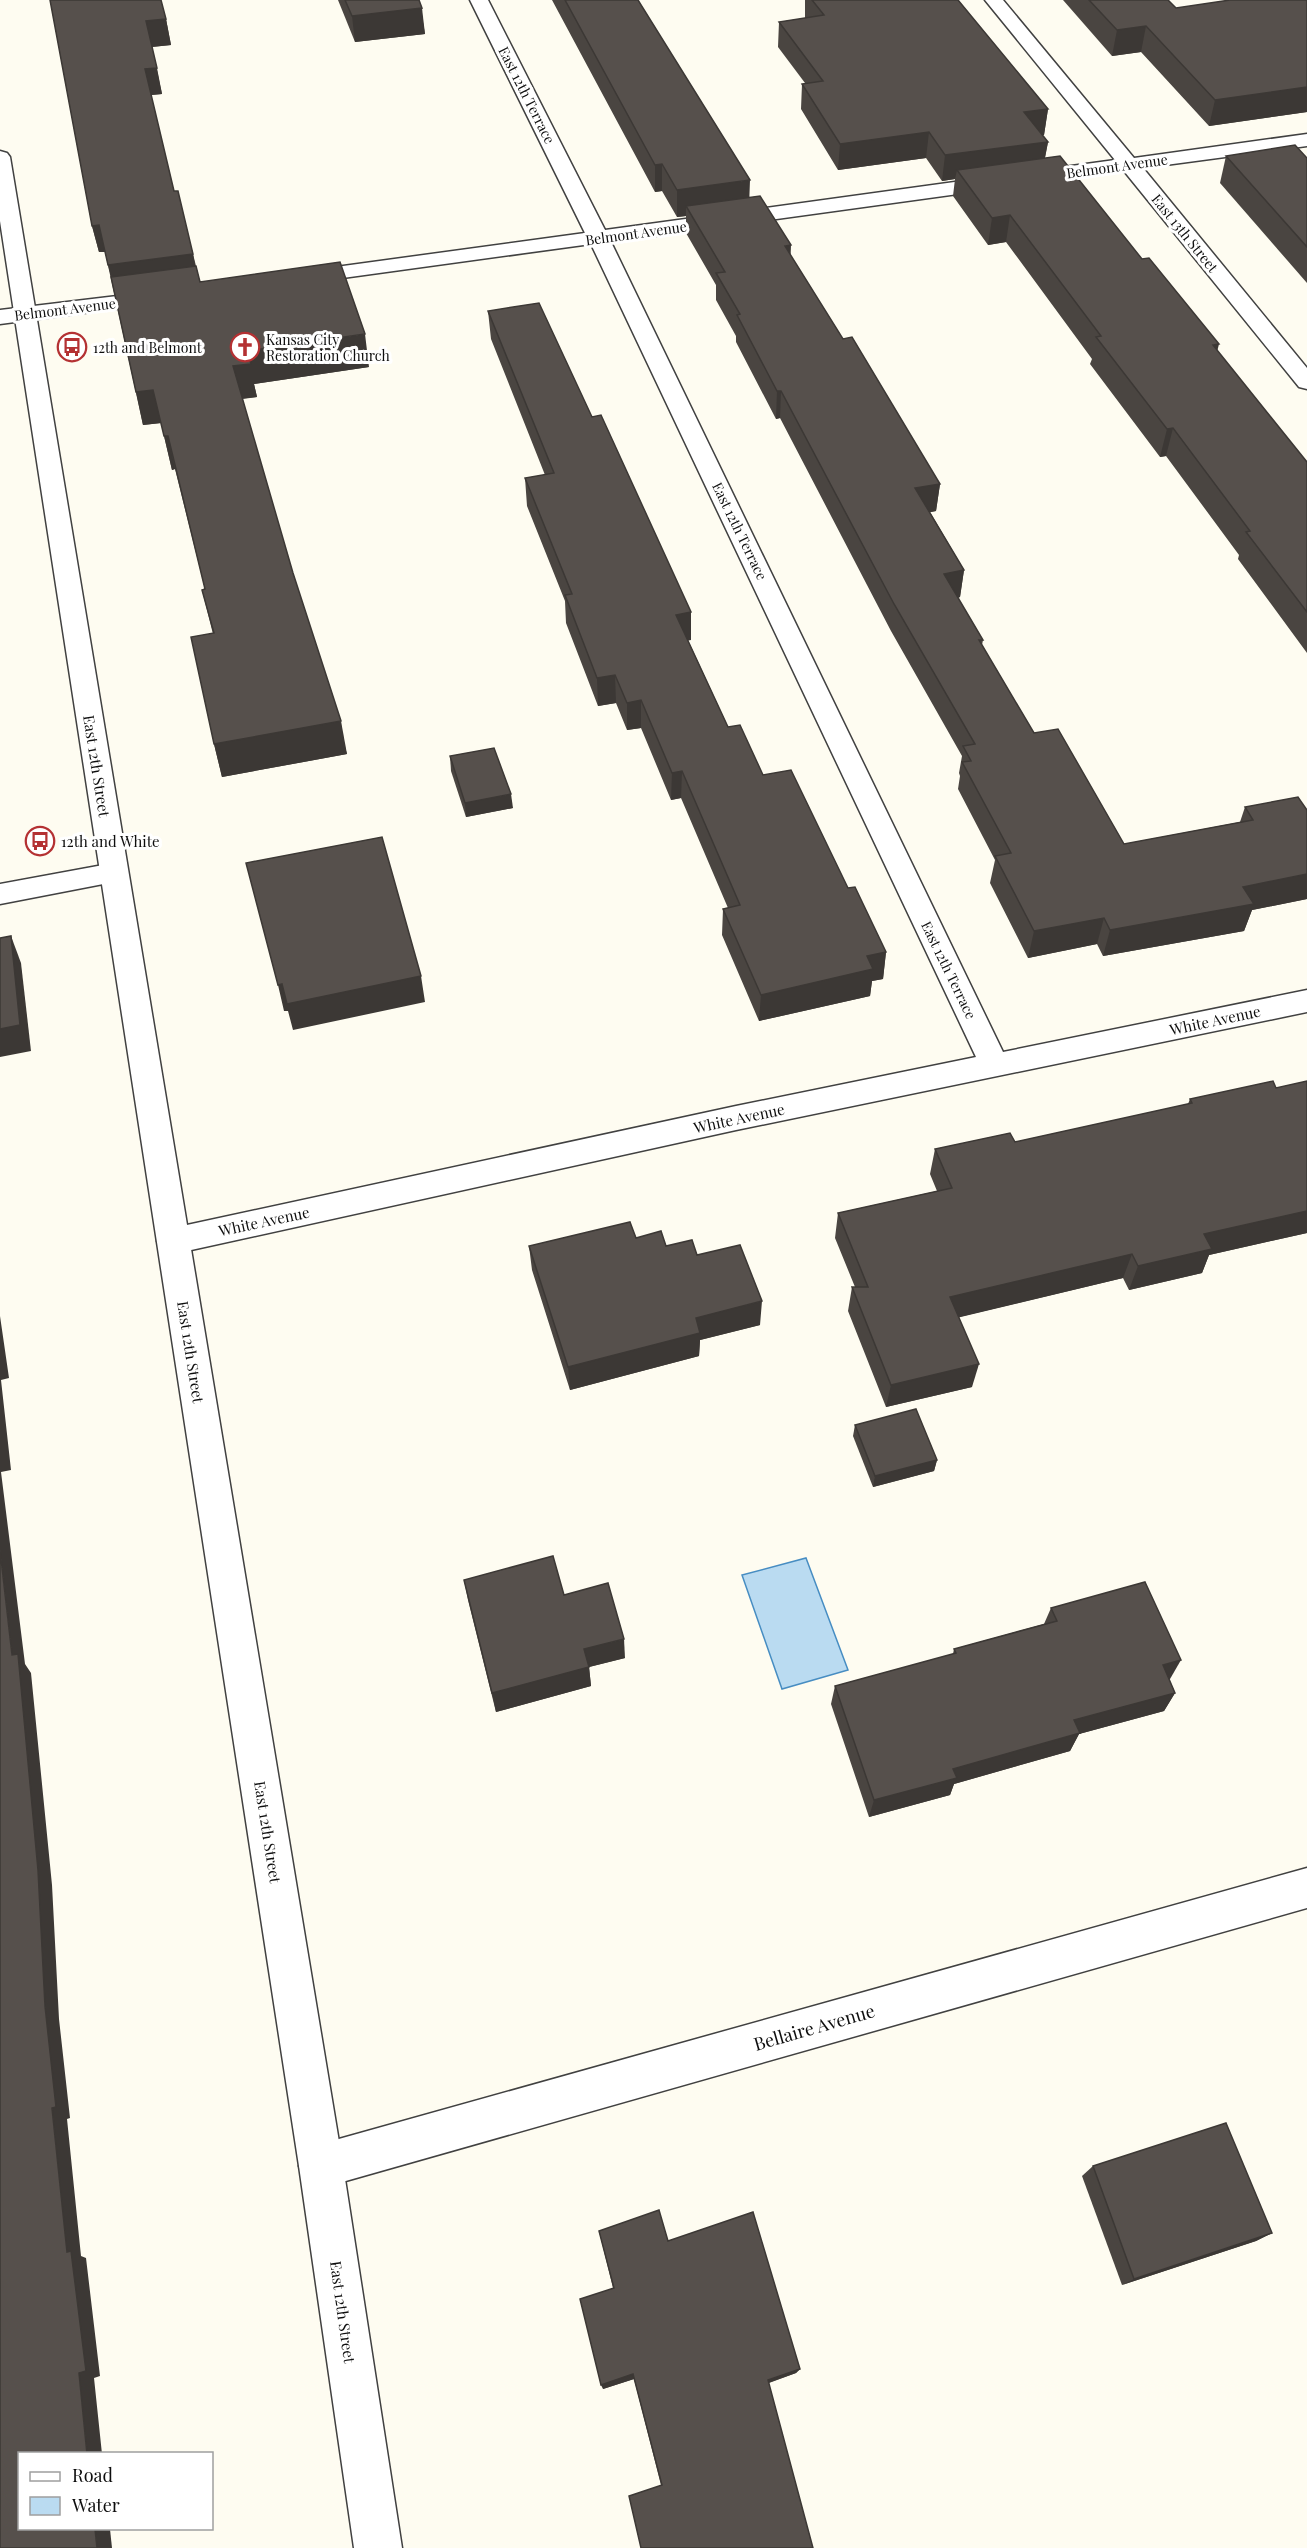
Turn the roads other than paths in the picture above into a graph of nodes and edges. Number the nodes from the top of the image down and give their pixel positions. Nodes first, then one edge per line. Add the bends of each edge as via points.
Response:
1 (479, 0) edge
2 (994, 0) edge
3 (1307, 140) edge
4 (0, 157) edge
5 (1128, 165) junction
6 (599, 238) junction
7 (282, 280) edge
8 (176, 295) edge
9 (12, 316) edge
10 (1307, 382) edge
11 (114, 873) junction
12 (0, 894) edge
13 (1307, 1001) edge
14 (995, 1065) junction
15 (173, 1241) junction
16 (1307, 1888) edge
17 (321, 2166) junction
18 (378, 2548) edge

1 - 6 street, East 12th Terrace
2 - 5 street, East 13th Street
3 - 5 street, Belmont Avenue
4 - 9 street, East 12th Street
5 - 6 street, Belmont Avenue
5 - 10 street, East 13th Street
6 - 7 street, Belmont Avenue
6 - 14 street, East 12th Terrace
8 - 9 street, Belmont Avenue
9 - 11 street, East 12th Street
11 - 12 street
11 - 15 street, East 12th Street
13 - 14 street, White Avenue
14 - 15 street, White Avenue
15 - 17 street, East 12th Street
16 - 17 street, Bellaire Avenue
17 - 18 street, East 12th Street

